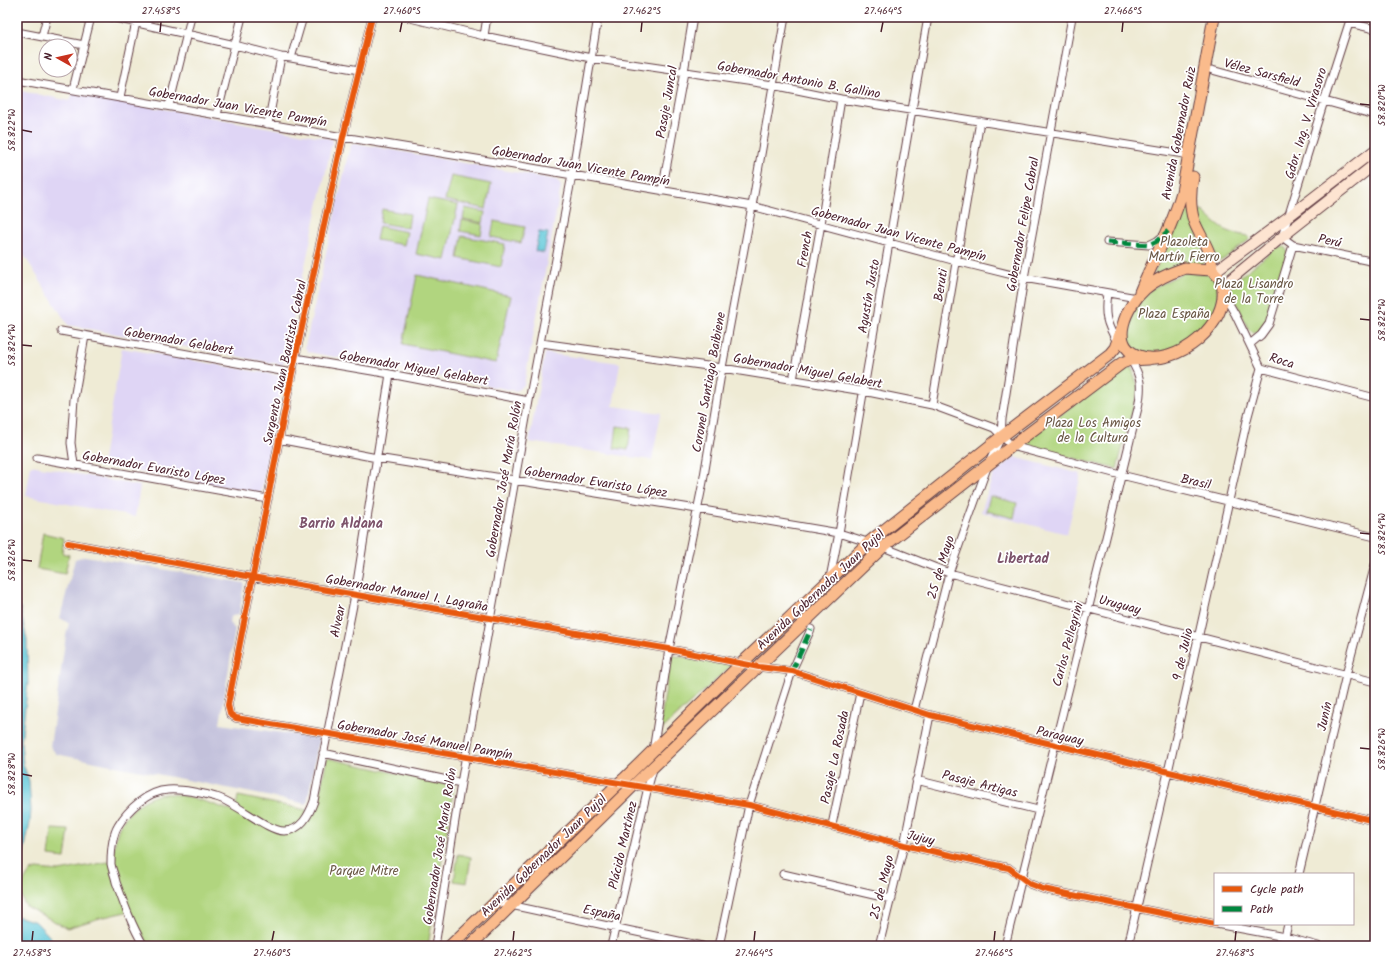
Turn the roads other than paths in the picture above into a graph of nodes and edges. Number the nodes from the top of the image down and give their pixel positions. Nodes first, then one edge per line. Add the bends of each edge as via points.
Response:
1 (47, 17) edge
2 (91, 17) edge
3 (110, 17) edge
4 (191, 17) edge
5 (242, 17) edge
6 (303, 17) edge
7 (372, 17) edge
8 (406, 17) edge
9 (487, 17) edge
10 (598, 17) edge
11 (692, 17) edge
12 (785, 17) edge
13 (928, 17) edge
14 (1072, 17) edge
15 (1215, 17) edge
16 (1350, 20) edge
17 (136, 22) junction
18 (1375, 29) edge
19 (17, 32) edge
20 (187, 34) junction
21 (42, 36) junction
22 (484, 36) junction
23 (84, 45) junction
24 (235, 45) junction
25 (281, 57) junction
26 (291, 58) junction
27 (591, 58) junction
28 (359, 70) junction
29 (1212, 70) junction
30 (684, 72) junction
31 (17, 80) edge
32 (774, 86) junction
33 (73, 89) junction
34 (120, 97) junction
35 (841, 99) junction
36 (1324, 101) junction
37 (169, 106) junction
38 (913, 110) junction
39 (218, 115) junction
40 (1375, 115) edge
41 (980, 121) junction
42 (268, 124) junction
43 (1051, 133) junction
44 (343, 137) junction
45 (1375, 150) edge
46 (1190, 155) junction
47 (1375, 164) edge
48 (572, 175) junction
49 (662, 190) junction
50 (752, 206) junction
51 (1288, 217) junction
52 (821, 224) junction
53 (1168, 231) junction
54 (1282, 237) junction
55 (1107, 242) dead end
56 (890, 243) junction
57 (1293, 245) junction
58 (956, 261) junction
59 (1375, 262) edge
60 (1212, 271) junction
61 (1024, 278) junction
62 (1223, 291) junction
63 (1107, 293) junction
64 (1138, 296) junction
65 (1122, 329) junction
66 (61, 331) dead end
67 (85, 336) junction
68 (1117, 342) junction
69 (541, 343) junction
70 (1250, 344) junction
71 (1129, 354) junction
72 (295, 358) junction
73 (722, 368) junction
74 (1261, 368) junction
75 (292, 373) junction
76 (390, 374) junction
77 (793, 380) junction
78 (864, 391) junction
79 (1375, 398) edge
80 (529, 401) junction
81 (932, 405) junction
82 (1001, 437) junction
83 (278, 439) junction
84 (1012, 446) junction
85 (37, 458) dead end
86 (377, 458) junction
87 (74, 464) junction
88 (988, 465) junction
89 (1121, 475) junction
90 (515, 480) junction
91 (268, 499) junction
92 (1229, 501) junction
93 (697, 508) junction
94 (840, 533) junction
95 (1375, 537) edge
96 (869, 542) junction
97 (68, 543) dead end
98 (883, 547) junction
99 (1375, 564) edge
100 (949, 573) junction
101 (252, 577) junction
102 (830, 578) junction
103 (355, 595) junction
104 (1089, 609) junction
105 (491, 618) junction
106 (811, 629) dead end
107 (1199, 637) junction
108 (669, 648) junction
109 (745, 664) junction
110 (759, 667) junction
111 (792, 671) junction
112 (1346, 675) junction
113 (1375, 682) edge
114 (860, 693) junction
115 (914, 710) junction
116 (230, 714) joint
117 (930, 715) junction
118 (326, 733) junction
119 (1053, 745) junction
120 (653, 750) junction
121 (323, 753) junction
122 (466, 757) junction
123 (654, 767) junction
124 (1168, 772) junction
125 (916, 780) junction
126 (461, 783) junction
127 (618, 784) junction
128 (634, 785) junction
129 (648, 787) junction
130 (749, 805) junction
131 (1315, 806) junction
132 (1038, 810) junction
133 (1375, 821) edge
134 (832, 825) junction
135 (904, 845) junction
136 (1299, 873) edge
137 (783, 874) dead end
138 (1021, 878) junction
139 (891, 899) junction
140 (496, 902) junction
141 (512, 905) junction
142 (1137, 909) junction
143 (1214, 924) edge
144 (1220, 925) edge
145 (1288, 925) edge
146 (616, 927) junction
147 (1285, 937) junction
148 (144, 946) edge
149 (435, 946) edge
150 (450, 946) edge
151 (470, 946) edge
152 (611, 946) edge
153 (702, 946) edge
154 (719, 946) edge
155 (880, 946) edge
156 (1005, 946) edge
157 (1128, 946) edge
158 (1283, 946) edge
159 (1318, 946) edge

1 - 21 street
2 - 23 street
3 - 17 street
4 - 20 street
5 - 24 street
6 - 26 street
7 - 28 street, Sargento Juan Bautista Cabral
8 - 22 street, Gobernador Antonio B. Gallino
9 - 22 street
10 - 27 street, Gobernador José María Rolón
11 - 30 street, Pasaje Juncal
12 - 32 street, Coronel Santiago Baibiene
13 - 38 street, Agustín Justo
14 - 43 street, Gobernador Felipe Cabral
15 - 29 main road, Avenida Gobernador Ruiz
15 - 46 main road, Avenida Gobernador Ruiz
16 - 18 street
16 - 36 street, Gdor. Ing. V. Virasoro
17 - 20 street
17 - 34 street
19 - 21 street
20 - 24 street
20 - 37 street
21 - 23 street
22 - 27 street, Gobernador Antonio B. Gallino
23 - 33 street
24 - 25 street
24 - 39 street
25 - 26 street
25 - 42 street
26 - 28 street
27 - 30 street, Gobernador Antonio B. Gallino
27 - 48 street, Gobernador José María Rolón
28 - 44 street, Sargento Juan Bautista Cabral
29 - 36 street, Vélez Sarsfield
29 - 60 main road, Avenida Gobernador Ruiz via 1190,204 1194,222 1211,260
30 - 32 street, Gobernador Antonio B. Gallino
30 - 49 street, Pasaje Juncal
31 - 33 street, Gobernador Juan Vicente Pampín
32 - 35 street, Gobernador Antonio B. Gallino
32 - 50 street, Coronel Santiago Baibiene
33 - 34 street, Gobernador Juan Vicente Pampín
34 - 37 street, Gobernador Juan Vicente Pampín
35 - 38 street, Gobernador Antonio B. Gallino
35 - 52 street, French
36 - 40 street, Vélez Sarsfield
36 - 51 street, Gdor. Ing. V. Virasoro
37 - 39 street, Gobernador Juan Vicente Pampín
38 - 41 street, Gobernador Antonio B. Gallino
38 - 56 street, Agustín Justo
39 - 42 street, Gobernador Juan Vicente Pampín
41 - 43 street, Gobernador Antonio B. Gallino
41 - 58 street, Beruti
42 - 44 street, Gobernador Juan Vicente Pampín
43 - 46 street, Gobernador Antonio B. Gallino
43 - 61 street, Gobernador Felipe Cabral
44 - 48 street, Gobernador Juan Vicente Pampín
44 - 72 street, Sargento Juan Bautista Cabral
45 - 51 main road
46 - 53 main road, Avenida Gobernador Ruiz via 1182,192
47 - 54 main road
48 - 49 street, Gobernador Juan Vicente Pampín
48 - 69 street, Gobernador José María Rolón
49 - 50 street, Gobernador Juan Vicente Pampín
50 - 52 street, Gobernador Juan Vicente Pampín
50 - 73 street, Coronel Santiago Baibiene
51 - 54 street, Gdor. Ing. V. Virasoro
51 - 60 main road
52 - 56 street, Gobernador Juan Vicente Pampín
52 - 77 street, French
53 - 55 street via 1150,245
53 - 64 main road, Avenida Gobernador Ruiz
54 - 57 street, Perú
54 - 62 main road via 1231,279
56 - 58 street, Gobernador Juan Vicente Pampín
56 - 78 street, Agustín Justo
57 - 59 street, Perú
57 - 70 street via 1269,324
58 - 61 street, Gobernador Juan Vicente Pampín
58 - 81 street, Beruti
60 - 62 main road via 1221,280
60 - 64 main road via 1195,268 1175,271 1151,284
61 - 63 street, Gobernador Juan Vicente Pampín
61 - 82 street, Gobernador Felipe Cabral
62 - 70 street, Roca
62 - 71 main road via 1220,312 1206,333 1186,349 1161,358 1149,359
63 - 64 street, Gobernador Juan Vicente Pampín
63 - 68 street via 1105,317
64 - 65 main road
65 - 68 main road, Avenida Gobernador Juan Pujol
65 - 71 main road via 1121,336
66 - 67 street, Gobernador Gelabert
67 - 75 street, Gobernador Gelabert
67 - 87 street via 74,399 71,443
68 - 82 main road, Avenida Gobernador Juan Pujol via 1110,354
69 - 73 street, Gobernador Miguel Gelabert
69 - 80 street, Gobernador José María Rolón
70 - 74 street, Roca
71 - 84 main road, Avenida Gobernador Juan Pujol via 1122,363
71 - 89 street, Carlos Pellegrini via 1135,365 1141,390
72 - 75 street, Sargento Juan Bautista Cabral
72 - 76 street, Gobernador Miguel Gelabert
73 - 77 street, Gobernador Miguel Gelabert
73 - 93 street, Coronel Santiago Baibiene
74 - 79 street, Roca
74 - 92 street, 9 de Julio
75 - 83 street, Sargento Juan Bautista Cabral
76 - 80 street, Gobernador Miguel Gelabert
76 - 86 street, Alvear
77 - 78 street, Gobernador Miguel Gelabert
78 - 81 street, Gobernador Miguel Gelabert
78 - 94 street, Agustín Justo
80 - 90 street, Gobernador José María Rolón
81 - 82 street, Gobernador Miguel Gelabert via 994,428
82 - 84 street, Gobernador Miguel Gelabert
82 - 88 street, 25 de Mayo
82 - 96 main road, Avenida Gobernador Juan Pujol
83 - 86 street, Gobernador Evaristo López
83 - 91 street, Sargento Juan Bautista Cabral
84 - 88 main road, Avenida Gobernador Juan Pujol
84 - 89 street, Brasil
85 - 87 street, Gobernador Evaristo López
86 - 90 street, Gobernador Evaristo López
86 - 103 street, Alvear
87 - 91 street, Gobernador Evaristo López
88 - 98 main road, Avenida Gobernador Juan Pujol
88 - 100 street, 25 de Mayo
89 - 92 street, Brasil
89 - 104 street, Carlos Pellegrini
90 - 93 street, Gobernador Evaristo López
90 - 105 street, Gobernador José María Rolón
91 - 101 street, Sargento Juan Bautista Cabral
92 - 95 street, Brasil
92 - 107 street, 9 de Julio
93 - 94 street, Gobernador Evaristo López
93 - 108 street, Coronel Santiago Baibiene
94 - 96 street, Uruguay
94 - 102 street, Agustín Justo
96 - 98 street, Uruguay
96 - 102 main road, Avenida Gobernador Juan Pujol
97 - 101 street, Gobernador Manuel I. Lagraña
98 - 100 street, Uruguay
98 - 110 main road, Avenida Gobernador Juan Pujol
99 - 112 street, Junín
100 - 104 street, Uruguay
100 - 115 street, 25 de Mayo
101 - 103 street, Gobernador Manuel I. Lagraña
101 - 116 street, Sargento Juan Bautista Cabral via 228,706
102 - 109 main road, Avenida Gobernador Juan Pujol
103 - 105 street, Gobernador Manuel I. Lagraña
103 - 118 street, Alvear
104 - 107 street, Uruguay
104 - 119 street, Carlos Pellegrini
105 - 108 street, Gobernador Manuel I. Lagraña
105 - 122 street, Gobernador José María Rolón
106 - 111 street
107 - 112 street, Uruguay
107 - 124 street, 9 de Julio
108 - 109 street, Gobernador Manuel I. Lagraña
108 - 120 street, Coronel Santiago Baibiene
109 - 110 street, Paraguay
109 - 120 main road, Avenida Gobernador Juan Pujol
110 - 111 street, Paraguay
110 - 123 main road, Avenida Gobernador Juan Pujol
111 - 114 street, Paraguay
111 - 130 street
112 - 113 street, Uruguay
112 - 131 street, Junín
114 - 115 street, Paraguay
114 - 134 street, Pasaje La Rosada
115 - 117 street, Paraguay
116 - 118 street, Gobernador José Manuel Pampín via 236,718
117 - 119 street, Paraguay
117 - 125 street, 25 de Mayo
118 - 121 street, Alvear
118 - 122 street, Gobernador José Manuel Pampín
119 - 124 street, Paraguay
119 - 132 street, Carlos Pellegrini
120 - 123 street, Plácido Martínez
120 - 127 main road, Avenida Gobernador Juan Pujol
121 - 126 street
121 - 148 street, Alvear via 309,815 298,826 284,831 275,830 234,804 193,792 157,792 130,810 118,826 112,845 111,866 127,912
122 - 126 street, Gobernador José María Rolón
122 - 127 street, Gobernador José Manuel Pampín
123 - 128 main road, Avenida Gobernador Juan Pujol
123 - 129 street, Plácido Martínez
124 - 131 street, Paraguay
124 - 142 street, 9 de Julio
125 - 132 street, Pasaje Artigas
125 - 135 street, 25 de Mayo
126 - 149 street, Gobernador José María Rolón
127 - 128 street, Jujuy
127 - 140 main road, Avenida Gobernador Juan Pujol
128 - 129 street, Jujuy
128 - 141 main road, Avenida Gobernador Juan Pujol
129 - 130 street, Jujuy
129 - 146 street, Plácido Martínez
130 - 134 street, Jujuy
130 - 154 street
131 - 133 street, Paraguay
131 - 136 street, Junín
132 - 138 street, Carlos Pellegrini
134 - 135 street, Jujuy
135 - 138 street, Jujuy via 1009,868
135 - 139 street, 25 de Mayo
137 - 139 street
138 - 142 street, Jujuy via 1043,889
138 - 156 street, Carlos Pellegrini
139 - 155 street, 25 de Mayo
140 - 141 street, España
140 - 150 main road, Avenida Gobernador Juan Pujol
141 - 146 street, España
141 - 151 main road, Avenida Gobernador Juan Pujol
142 - 143 street, Jujuy
142 - 157 street, 9 de Julio
144 - 147 street, Jujuy
145 - 147 street
146 - 152 street, Plácido Martínez
146 - 153 street, España
147 - 158 street
147 - 159 street, Jujuy

